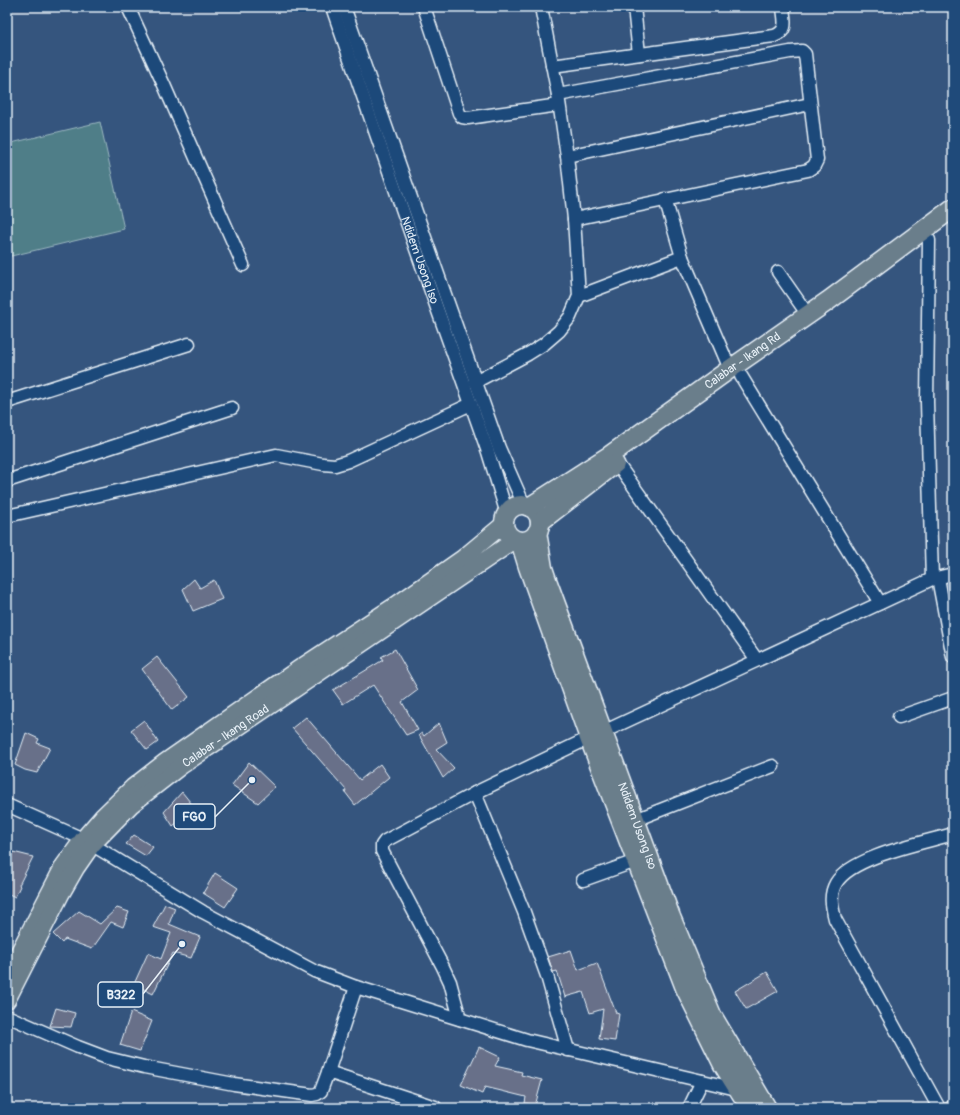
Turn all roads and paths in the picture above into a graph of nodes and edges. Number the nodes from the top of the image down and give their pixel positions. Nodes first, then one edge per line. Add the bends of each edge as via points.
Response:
1 (128, 7) edge
2 (332, 7) edge
3 (344, 7) edge
4 (424, 7) edge
5 (541, 7) edge
6 (634, 7) edge
7 (783, 7) edge
8 (639, 54) junction
9 (552, 66) junction
10 (559, 100) junction
11 (810, 104) junction
12 (567, 156) junction
13 (665, 200) junction
14 (953, 208) edge
15 (574, 219) junction
16 (953, 222) edge
17 (929, 240) junction
18 (682, 257) junction
19 (243, 265) dead end
20 (778, 272) dead end
21 (579, 296) junction
22 (808, 315) junction
23 (189, 344) dead end
24 (735, 372) junction
25 (475, 382) junction
26 (7, 402) edge
27 (471, 404) junction
28 (232, 408) dead end
29 (617, 463) junction
30 (7, 481) edge
31 (526, 506) junction
32 (7, 516) edge
33 (505, 519) junction
34 (538, 527) junction
35 (518, 540) junction
36 (953, 574) edge
37 (935, 579) junction
38 (880, 603) junction
39 (953, 657) edge
40 (757, 660) junction
41 (952, 700) edge
42 (899, 717) dead end
43 (596, 735) junction
44 (773, 766) dead end
45 (475, 793) junction
46 (7, 805) edge
47 (635, 820) junction
48 (953, 834) edge
49 (88, 842) junction
50 (636, 861) junction
51 (582, 880) dead end
52 (7, 975) edge
53 (356, 987) junction
54 (7, 1000) edge
55 (7, 1016) edge
56 (460, 1019) junction
57 (568, 1050) junction
58 (328, 1072) junction
59 (702, 1081) junction
60 (737, 1089) junction
61 (758, 1103) edge
62 (435, 1107) dead end
63 (689, 1108) edge
64 (939, 1108) edge

1 - 19 street
2 - 27 street, Ndidem Usong Iso
3 - 25 street, Ndidem Usong Iso
4 - 10 street via 462,117 468,118
5 - 9 street
6 - 8 street
7 - 8 street via 784,28 774,36
8 - 9 street
9 - 10 street
10 - 11 street via 802,51 805,54
10 - 12 street
11 - 12 street
11 - 13 street via 817,160 808,170
12 - 15 street
13 - 15 street
13 - 18 street
14 - 22 highway, Calabar - Ikang Rd
15 - 21 street
16 - 17 highway, Calabar - Ikang Rd
17 - 24 highway, Calabar - Ikang Rd
17 - 37 street via 927,402
18 - 21 street
18 - 24 street
20 - 22 street
21 - 25 street via 570,317 544,344
22 - 24 highway, Calabar - Ikang Rd
23 - 26 street
24 - 29 highway, Calabar - Ikang Rd
24 - 31 highway, Calabar - Ikang Rd via 610,455
24 - 38 street
25 - 31 street, Ndidem Usong Iso via 499,448
27 - 32 street via 335,465 276,455
27 - 33 street, Ndidem Usong Iso via 488,452
28 - 30 street
29 - 34 highway, Calabar - Ikang Rd
29 - 40 street
31 - 33 highway via 514,507
31 - 34 highway via 536,513
33 - 35 highway via 507,534
33 - 49 main road, Calabar - Ikang Road via 457,563 165,762 103,816
34 - 35 highway via 530,539
34 - 43 highway, Ndidem Usong Iso via 543,568
35 - 43 highway, Ndidem Usong Iso
35 - 49 main road, Calabar - Ikang Road via 181,766 131,804
36 - 37 street
37 - 38 street
37 - 39 street
38 - 40 street
40 - 43 street
41 - 42 street
43 - 45 street
43 - 47 highway, Ndidem Usong Iso
43 - 50 highway, Ndidem Usong Iso
44 - 47 street
45 - 56 street via 385,841 381,848 450,982
45 - 57 street via 524,912 547,976
46 - 49 street
47 - 61 highway, Ndidem Usong Iso via 671,917 712,1015
48 - 64 street via 874,856 855,866 836,883 831,905 835,919
49 - 52 main road, Calabar - Ikang Road via 64,865
49 - 53 street via 203,912 314,971
49 - 54 main road, Calabar - Ikang Road
50 - 51 street
50 - 60 highway, Ndidem Usong Iso via 685,988
53 - 56 street
53 - 58 street
55 - 58 street via 107,1058 234,1084 312,1095 321,1091
56 - 57 street
57 - 59 street
58 - 62 street
59 - 60 street
59 - 63 street
60 - 61 highway, Ndidem Usong Iso

